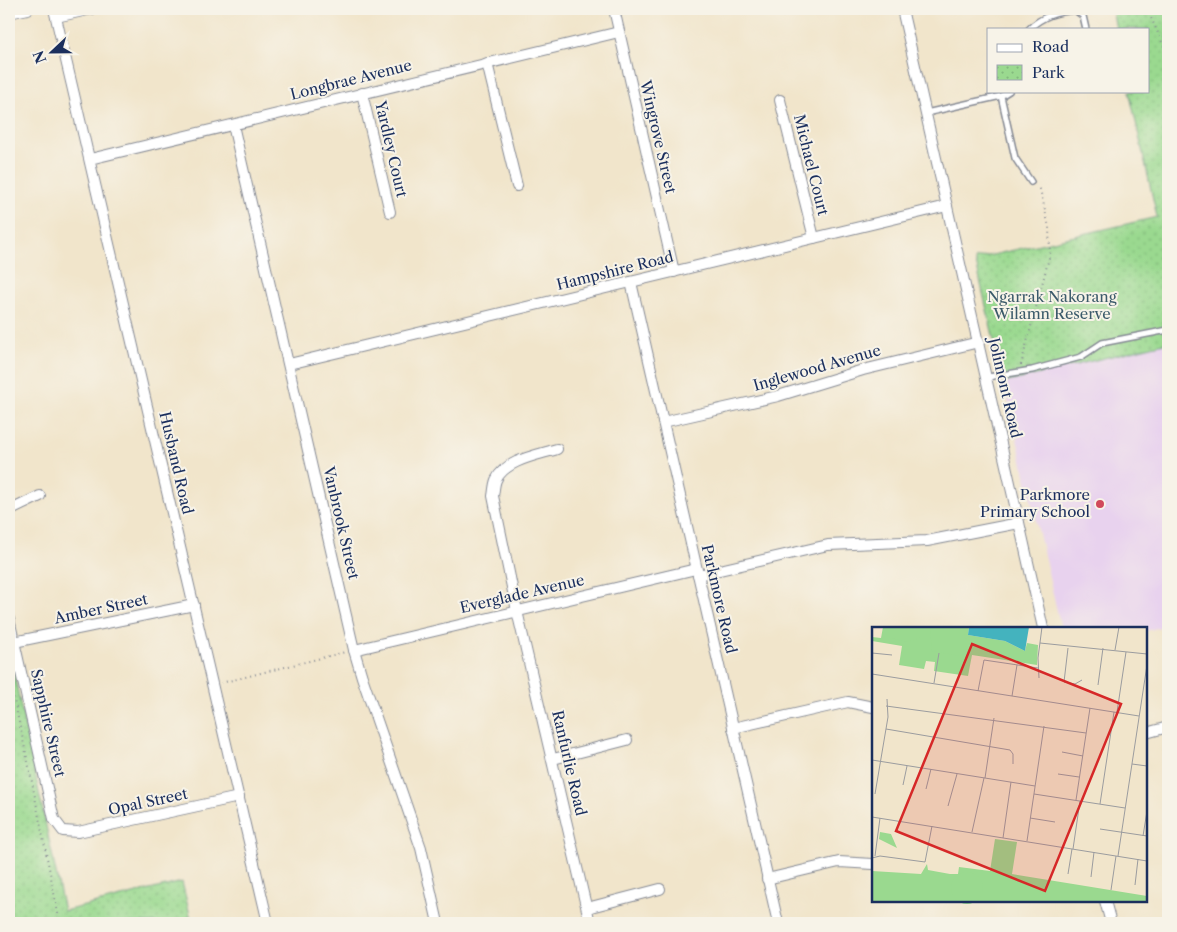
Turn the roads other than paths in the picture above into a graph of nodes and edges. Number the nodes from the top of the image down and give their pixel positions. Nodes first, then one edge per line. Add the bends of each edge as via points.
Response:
1 (28, 9) edge
2 (92, 9) edge
3 (614, 9) edge
4 (902, 9) edge
5 (9, 13) edge
6 (55, 13) edge
7 (1030, 28) edge
8 (1086, 28) edge
9 (619, 32) junction
10 (487, 63) junction
11 (1007, 92) edge
12 (362, 93) junction
13 (1001, 96) junction
14 (780, 100) dead end
15 (926, 113) junction
16 (233, 125) junction
17 (90, 159) junction
18 (1031, 182) road end
19 (517, 186) dead end
20 (947, 206) junction
21 (390, 212) dead end
22 (814, 238) junction
23 (674, 272) junction
24 (631, 282) junction
25 (1168, 330) edge
26 (979, 342) junction
27 (289, 364) junction
28 (988, 377) junction
29 (663, 422) junction
30 (557, 449) dead end
31 (40, 496) dead end
32 (9, 511) edge
33 (1019, 523) junction
34 (697, 572) junction
35 (194, 605) junction
36 (517, 611) junction
37 (9, 618) edge
38 (1043, 627) edge
39 (14, 642) junction
40 (354, 650) junction
41 (872, 707) edge
42 (1168, 727) edge
43 (733, 728) junction
44 (1147, 733) edge
45 (627, 740) dead end
46 (553, 759) junction
47 (239, 797) junction
48 (63, 831) joint
49 (872, 864) edge
50 (767, 879) junction
51 (660, 889) dead end
52 (1105, 902) edge
53 (586, 908) junction
54 (268, 923) edge
55 (438, 923) edge
56 (590, 923) edge
57 (778, 923) edge
58 (1110, 923) edge

1 - 5 street
2 - 6 street
3 - 9 street, Wingrove Street
4 - 15 street, Jolimont Road
6 - 17 street, Husband Road
7 - 8 lane via 1057,12 1075,10 1083,16
9 - 10 street, Longbrae Avenue
9 - 23 street, Wingrove Street
10 - 12 street, Longbrae Avenue
10 - 19 street
11 - 13 lane
12 - 16 street, Longbrae Avenue
12 - 21 street, Yardley Court
13 - 15 lane
13 - 18 lane via 1015,158
14 - 22 street, Michael Court
15 - 20 street, Jolimont Road
16 - 17 street, Longbrae Avenue
16 - 27 street, Vanbrook Street
17 - 35 street, Husband Road
20 - 22 street, Hampshire Road
20 - 26 street, Jolimont Road
22 - 23 street, Hampshire Road
23 - 24 street, Hampshire Road
24 - 27 street, Hampshire Road
24 - 29 street, Parkmore Road
25 - 28 lane via 1102,343 1081,357
26 - 28 street, Jolimont Road
26 - 29 street, Inglewood Avenue via 863,370 778,396
27 - 40 street, Vanbrook Street
28 - 33 street, Jolimont Road
29 - 34 street, Parkmore Road
30 - 36 street, Ranfurlie Road via 524,459 503,470 496,480 493,496
31 - 32 street
33 - 34 street, Everglade Avenue via 927,541 828,545
33 - 38 street, Jolimont Road
34 - 36 street, Everglade Avenue
34 - 43 street, Parkmore Road
35 - 39 street, Amber Street
35 - 47 street, Husband Road
36 - 40 street, Everglade Avenue
36 - 46 street, Ranfurlie Road
37 - 39 street, Sapphire Street
39 - 48 street, Sapphire Street via 54,819
40 - 55 street, Vanbrook Street via 420,848
41 - 43 street via 848,702
42 - 44 street
43 - 50 street, Parkmore Road
45 - 46 street
46 - 53 street, Ranfurlie Road
47 - 48 street, Opal Street via 78,832
47 - 54 street, Husband Road
49 - 50 street via 840,862
50 - 57 street, Parkmore Road
51 - 53 street
52 - 58 street
53 - 56 street, Ranfurlie Road

